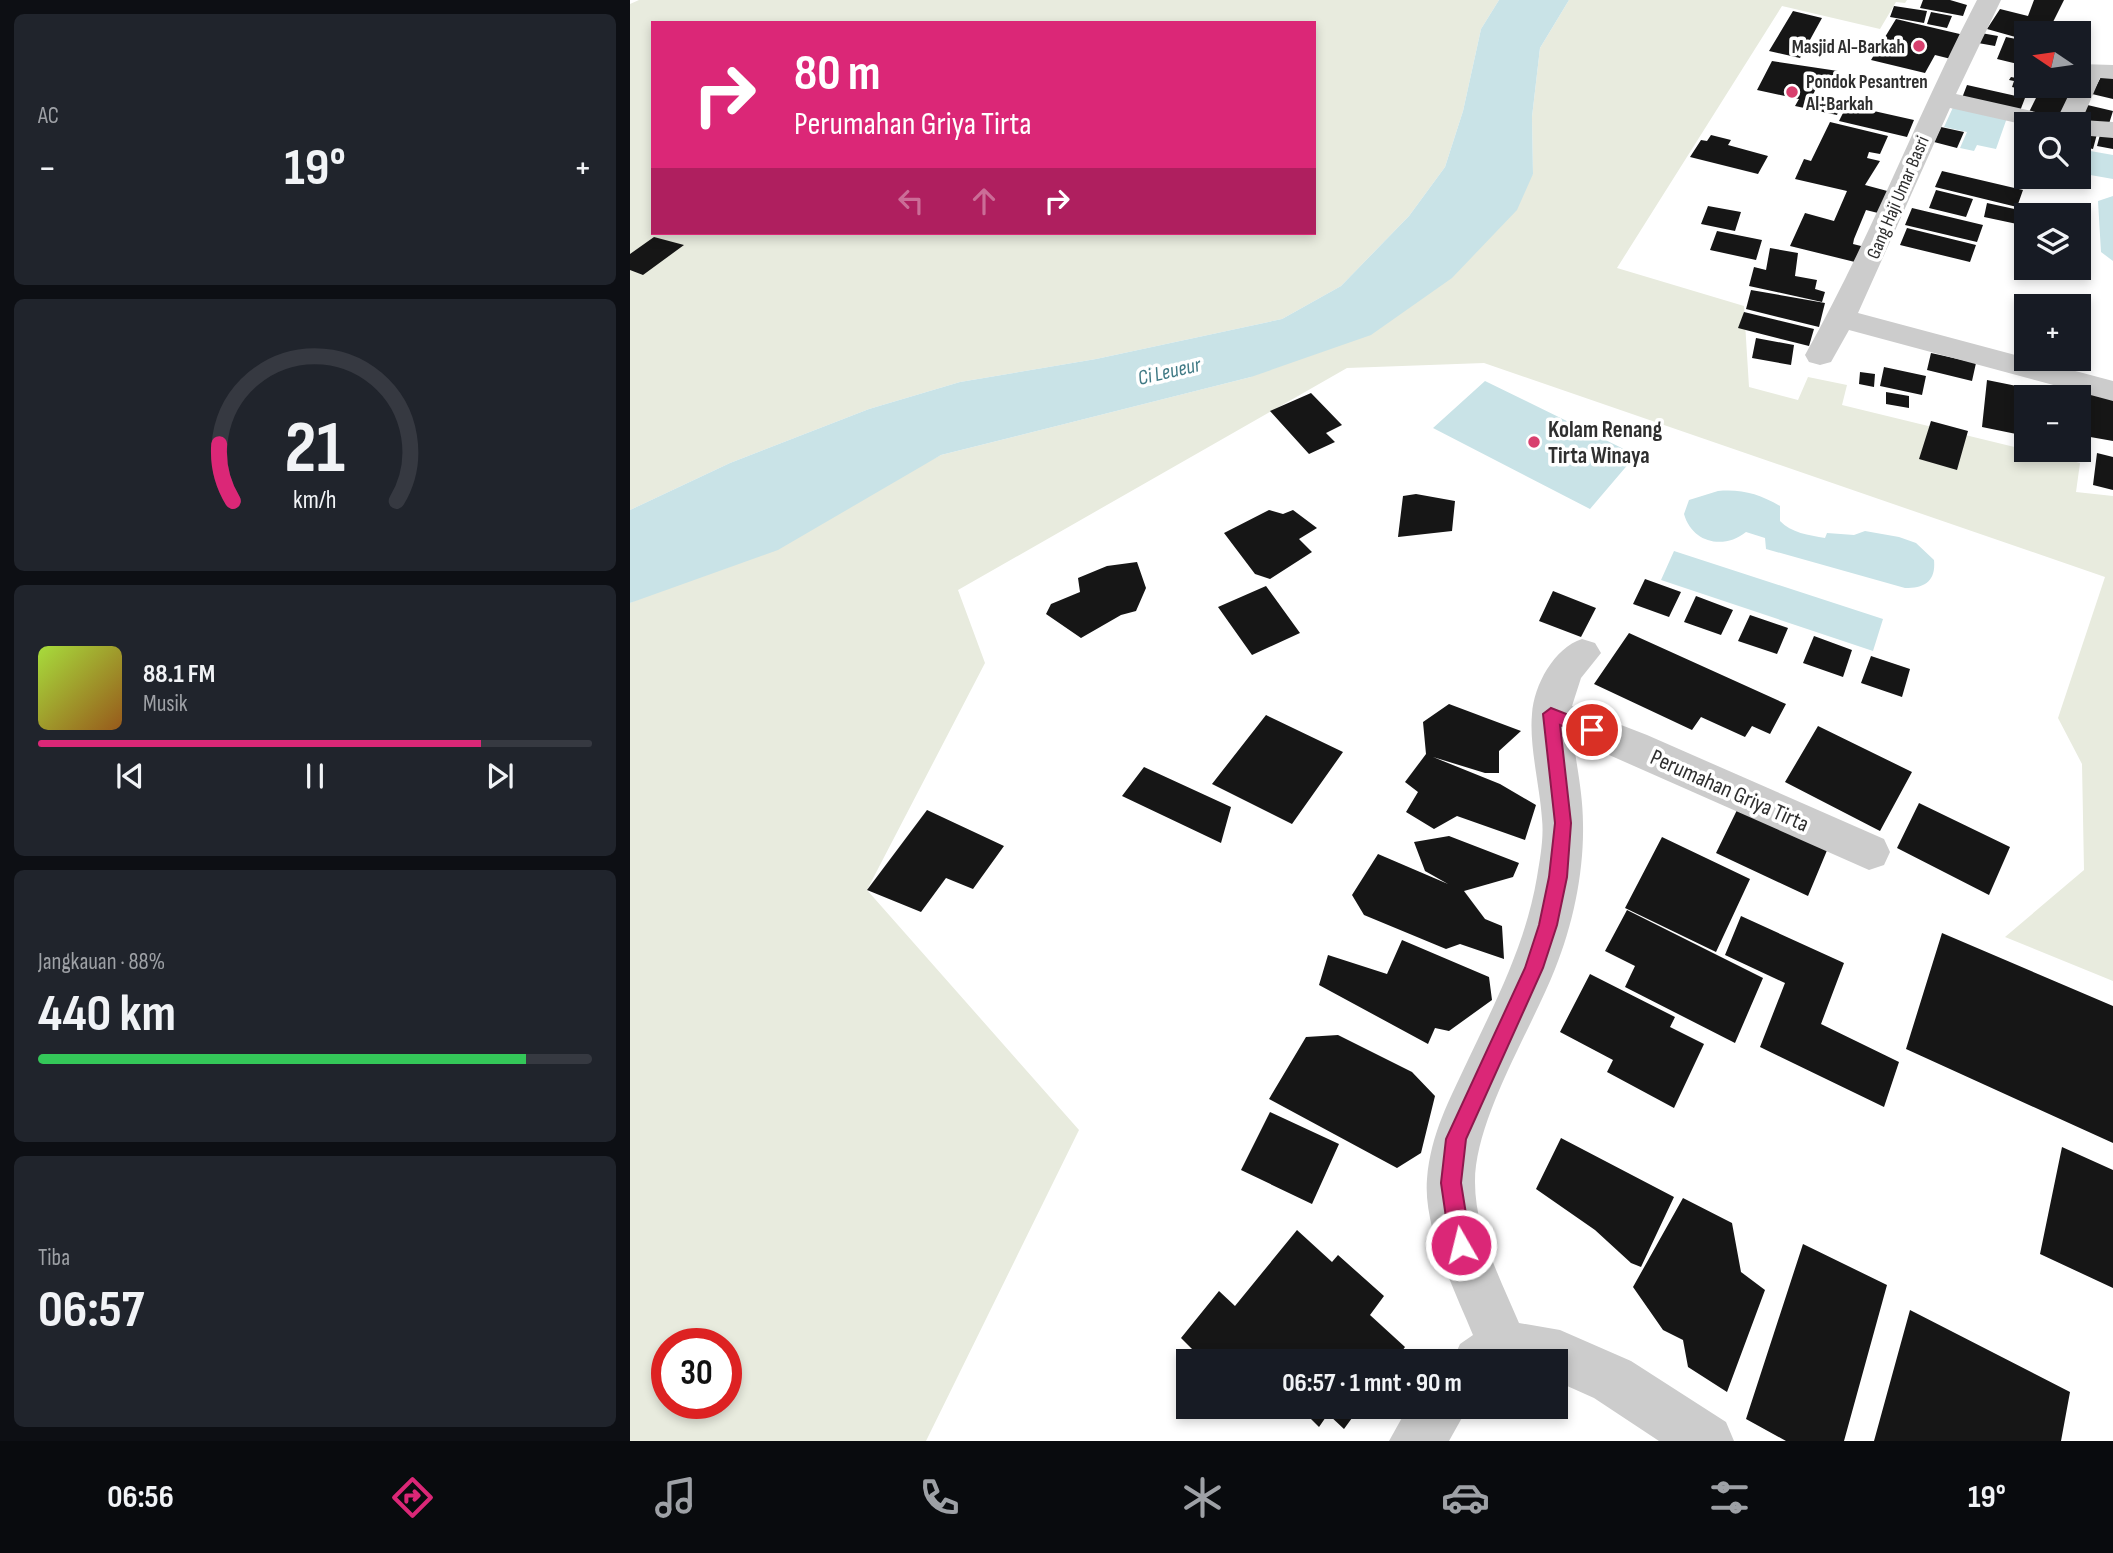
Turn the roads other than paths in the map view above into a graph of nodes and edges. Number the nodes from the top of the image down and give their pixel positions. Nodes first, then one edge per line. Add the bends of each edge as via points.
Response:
1 (1989, 0) edge
2 (2113, 72) edge
3 (1941, 98) junction
4 (2073, 112) edge
5 (2014, 115) edge
6 (2091, 128) edge
7 (2113, 130) edge
8 (1841, 319) junction
9 (1820, 355) dead end
10 (2113, 391) edge
11 (1582, 653) dead end
12 (1551, 714) junction
13 (1869, 852) dead end
14 (1490, 1349) edge
15 (1568, 1359) edge
16 (1432, 1419) edge
17 (1416, 1441) edge
18 (1707, 1441) edge

1 - 3 street, Gang Haji Umar Basri
2 - 4 street via 2089,69
3 - 5 street
3 - 8 street, Gang Haji Umar Basri
6 - 7 street
8 - 9 street, Gang Haji Umar Basri
8 - 10 street
11 - 12 street via 1558,687
12 - 13 street, Perumahan Griya Tirta
12 - 14 street via 1563,823 1548,925 1534,968 1456,1139 1451,1183 1461,1245
15 - 18 street via 1584,1364
16 - 17 street

